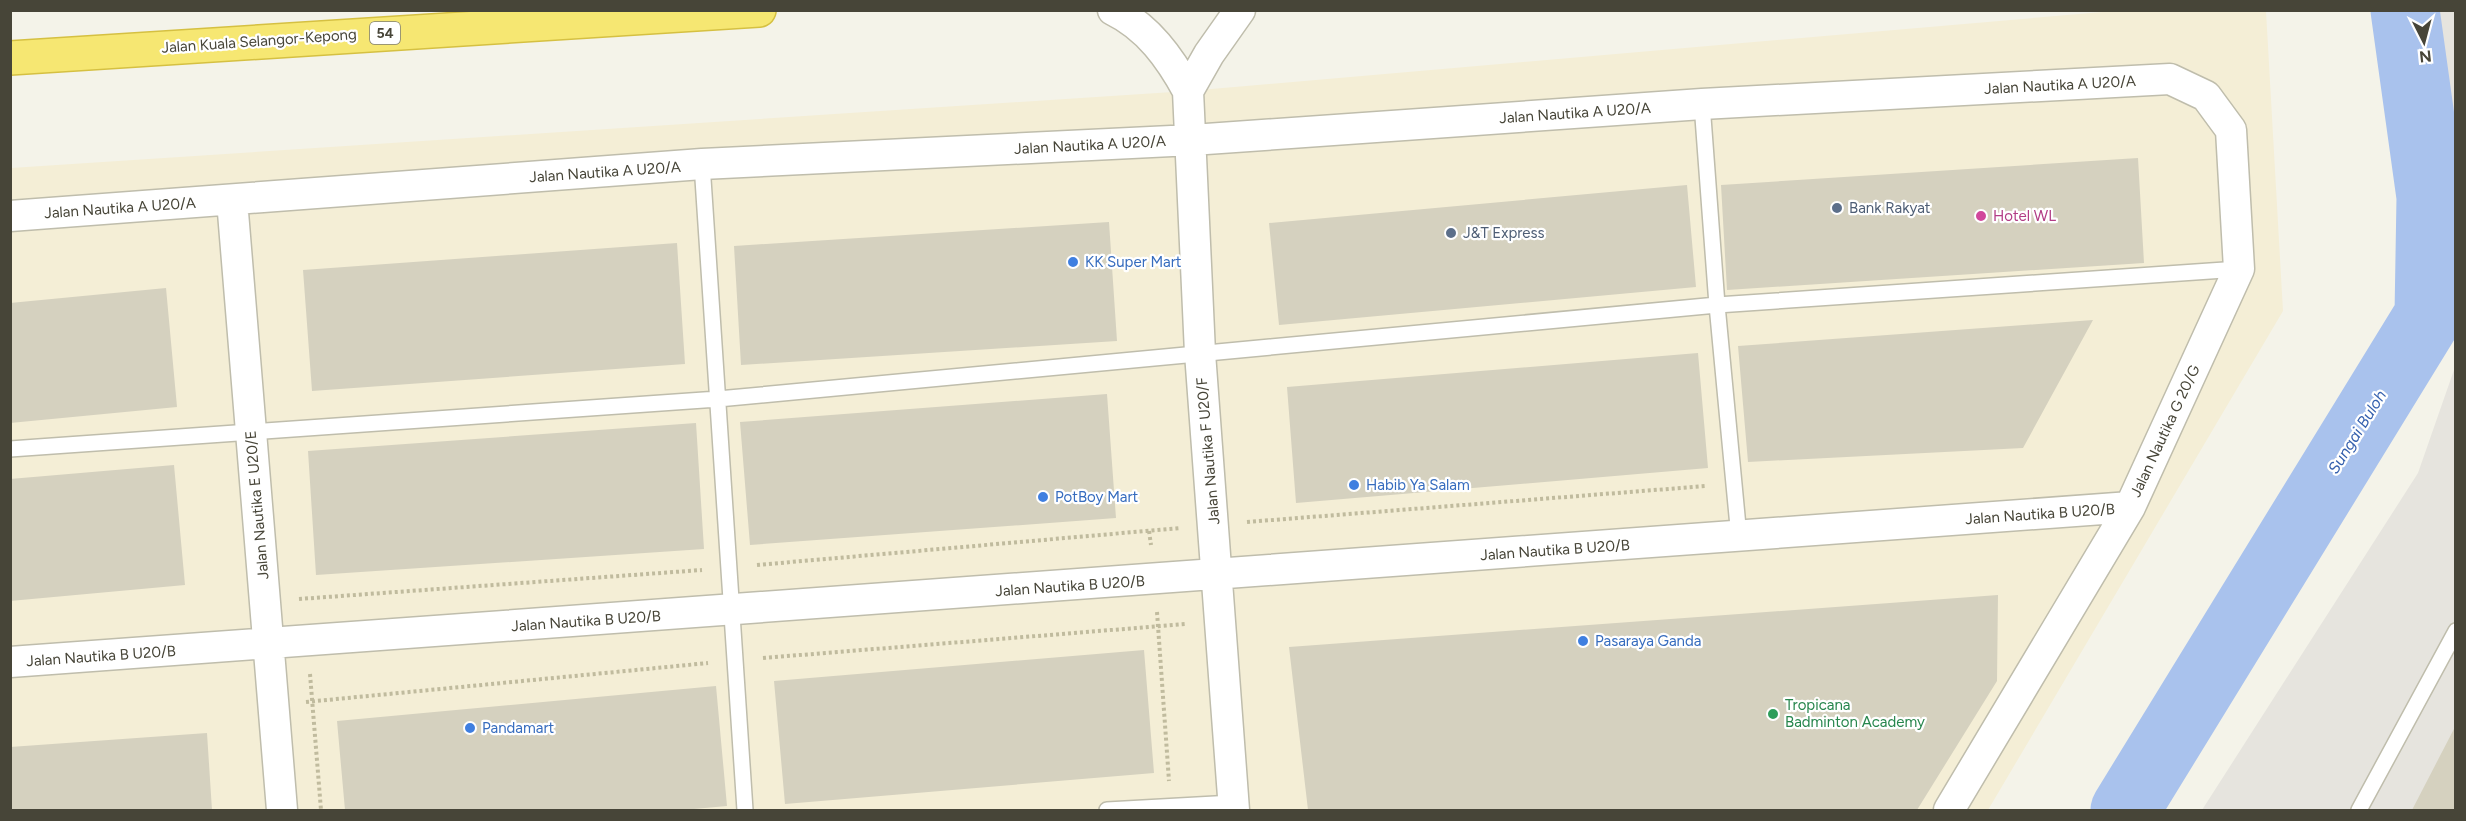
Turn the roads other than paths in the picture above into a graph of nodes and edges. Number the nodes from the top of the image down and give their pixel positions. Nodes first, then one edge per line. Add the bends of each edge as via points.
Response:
1 (759, 10) edge
2 (1113, 10) edge
3 (1240, 10) edge
4 (10, 58) edge
5 (2170, 79) joint
6 (1188, 91) junction
7 (1702, 104) junction
8 (1192, 140) junction
9 (702, 164) junction
10 (232, 200) junction
11 (10, 216) edge
12 (2240, 269) junction
13 (1717, 305) junction
14 (1200, 353) junction
15 (718, 399) junction
16 (251, 432) junction
17 (10, 449) edge
18 (2130, 507) junction
19 (1739, 537) junction
20 (1218, 573) junction
21 (732, 610) junction
22 (2456, 631) edge
23 (268, 644) junction
24 (10, 662) edge
25 (1233, 807) edge
26 (282, 810) edge
27 (745, 810) edge
28 (1107, 810) edge
29 (1949, 810) edge
30 (2359, 810) edge

1 - 4 highway, Jalan Kuala Selangor-Kepong / 54
2 - 6 street, Jalan Nautika F U20/F via 1126,16 1170,59
3 - 6 street
5 - 7 street, Jalan Nautika A U20/A
5 - 12 street, Jalan Nautika G 20/G via 2206,96 2231,130
6 - 8 street, Jalan Nautika F U20/F
7 - 8 street, Jalan Nautika A U20/A
7 - 13 lane
8 - 9 street, Jalan Nautika A U20/A
8 - 14 street, Jalan Nautika F U20/F
9 - 10 street, Jalan Nautika A U20/A
9 - 15 lane
10 - 11 street, Jalan Nautika A U20/A
10 - 16 street, Jalan Nautika E U20/E
12 - 13 lane
12 - 18 street, Jalan Nautika G 20/G
13 - 14 lane
13 - 19 lane
14 - 15 lane
14 - 20 street, Jalan Nautika F U20/F
15 - 16 lane
15 - 21 lane
16 - 17 lane
16 - 23 street, Jalan Nautika E U20/E
18 - 19 street, Jalan Nautika B U20/B
18 - 29 street, Jalan Nautika G 20/G
19 - 20 street, Jalan Nautika B U20/B
20 - 21 street, Jalan Nautika B U20/B
20 - 25 street, Jalan Nautika F U20/F
21 - 23 street, Jalan Nautika B U20/B
21 - 27 lane
22 - 30 lane
23 - 24 street, Jalan Nautika B U20/B
23 - 26 street, Jalan Nautika E U20/E
25 - 28 lane

